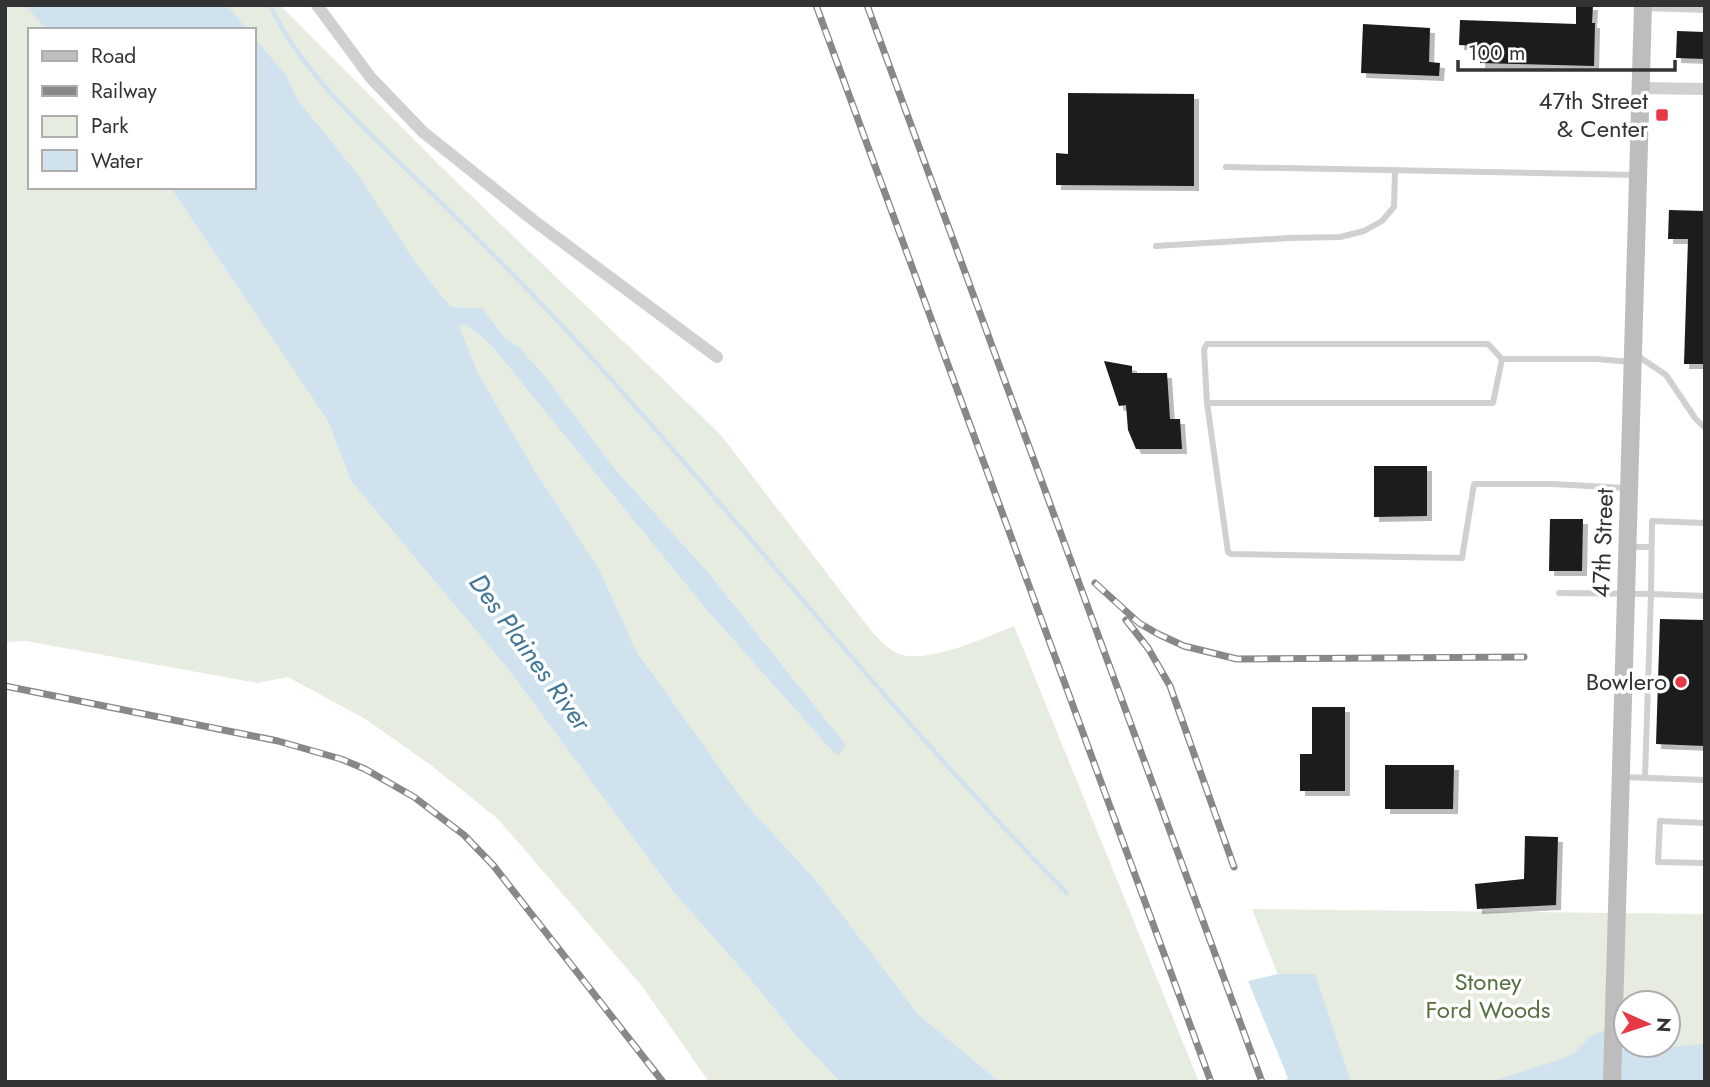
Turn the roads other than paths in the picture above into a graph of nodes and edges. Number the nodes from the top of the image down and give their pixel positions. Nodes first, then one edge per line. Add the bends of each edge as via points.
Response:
1 (317, 5) edge
2 (1643, 7) edge
3 (1705, 10) edge
4 (1641, 88) junction
5 (1705, 89) edge
6 (1226, 167) dead end
7 (1395, 170) junction
8 (1638, 175) junction
9 (1156, 246) dead end
10 (717, 357) dead end
11 (1633, 357) junction
12 (1502, 359) junction
13 (1207, 403) junction
14 (1705, 428) edge
15 (1629, 488) junction
16 (1705, 523) edge
17 (1628, 547) junction
18 (1651, 547) junction
19 (1559, 593) dead end
20 (1651, 594) junction
21 (1626, 595) junction
22 (1705, 596) edge
23 (1621, 777) junction
24 (1645, 778) junction
25 (1705, 780) edge
26 (1705, 823) edge
27 (1705, 863) edge
28 (1612, 1082) edge

1 - 10 street via 371,78 423,132
2 - 3 lane
2 - 4 main road, 47th Street
4 - 5 street
4 - 8 main road, 47th Street
6 - 7 lane
7 - 8 lane
7 - 9 lane via 1394,207 1382,221 1364,230 1340,237
8 - 11 main road, 47th Street
11 - 12 lane
11 - 14 lane via 1666,374
11 - 15 main road, 47th Street
12 - 13 lane via 1493,403
12 - 13 lane via 1488,345 1207,344
13 - 15 lane via 1231,554 1462,558 1474,484
15 - 17 main road, 47th Street
16 - 18 lane via 1652,522
17 - 18 lane
17 - 21 main road, 47th Street
18 - 20 lane
19 - 21 lane
20 - 21 lane
20 - 22 lane
20 - 24 lane
21 - 23 main road, 47th Street
23 - 24 lane
23 - 28 main road, 47th Street
24 - 25 lane
26 - 27 lane via 1660,821 1658,862

